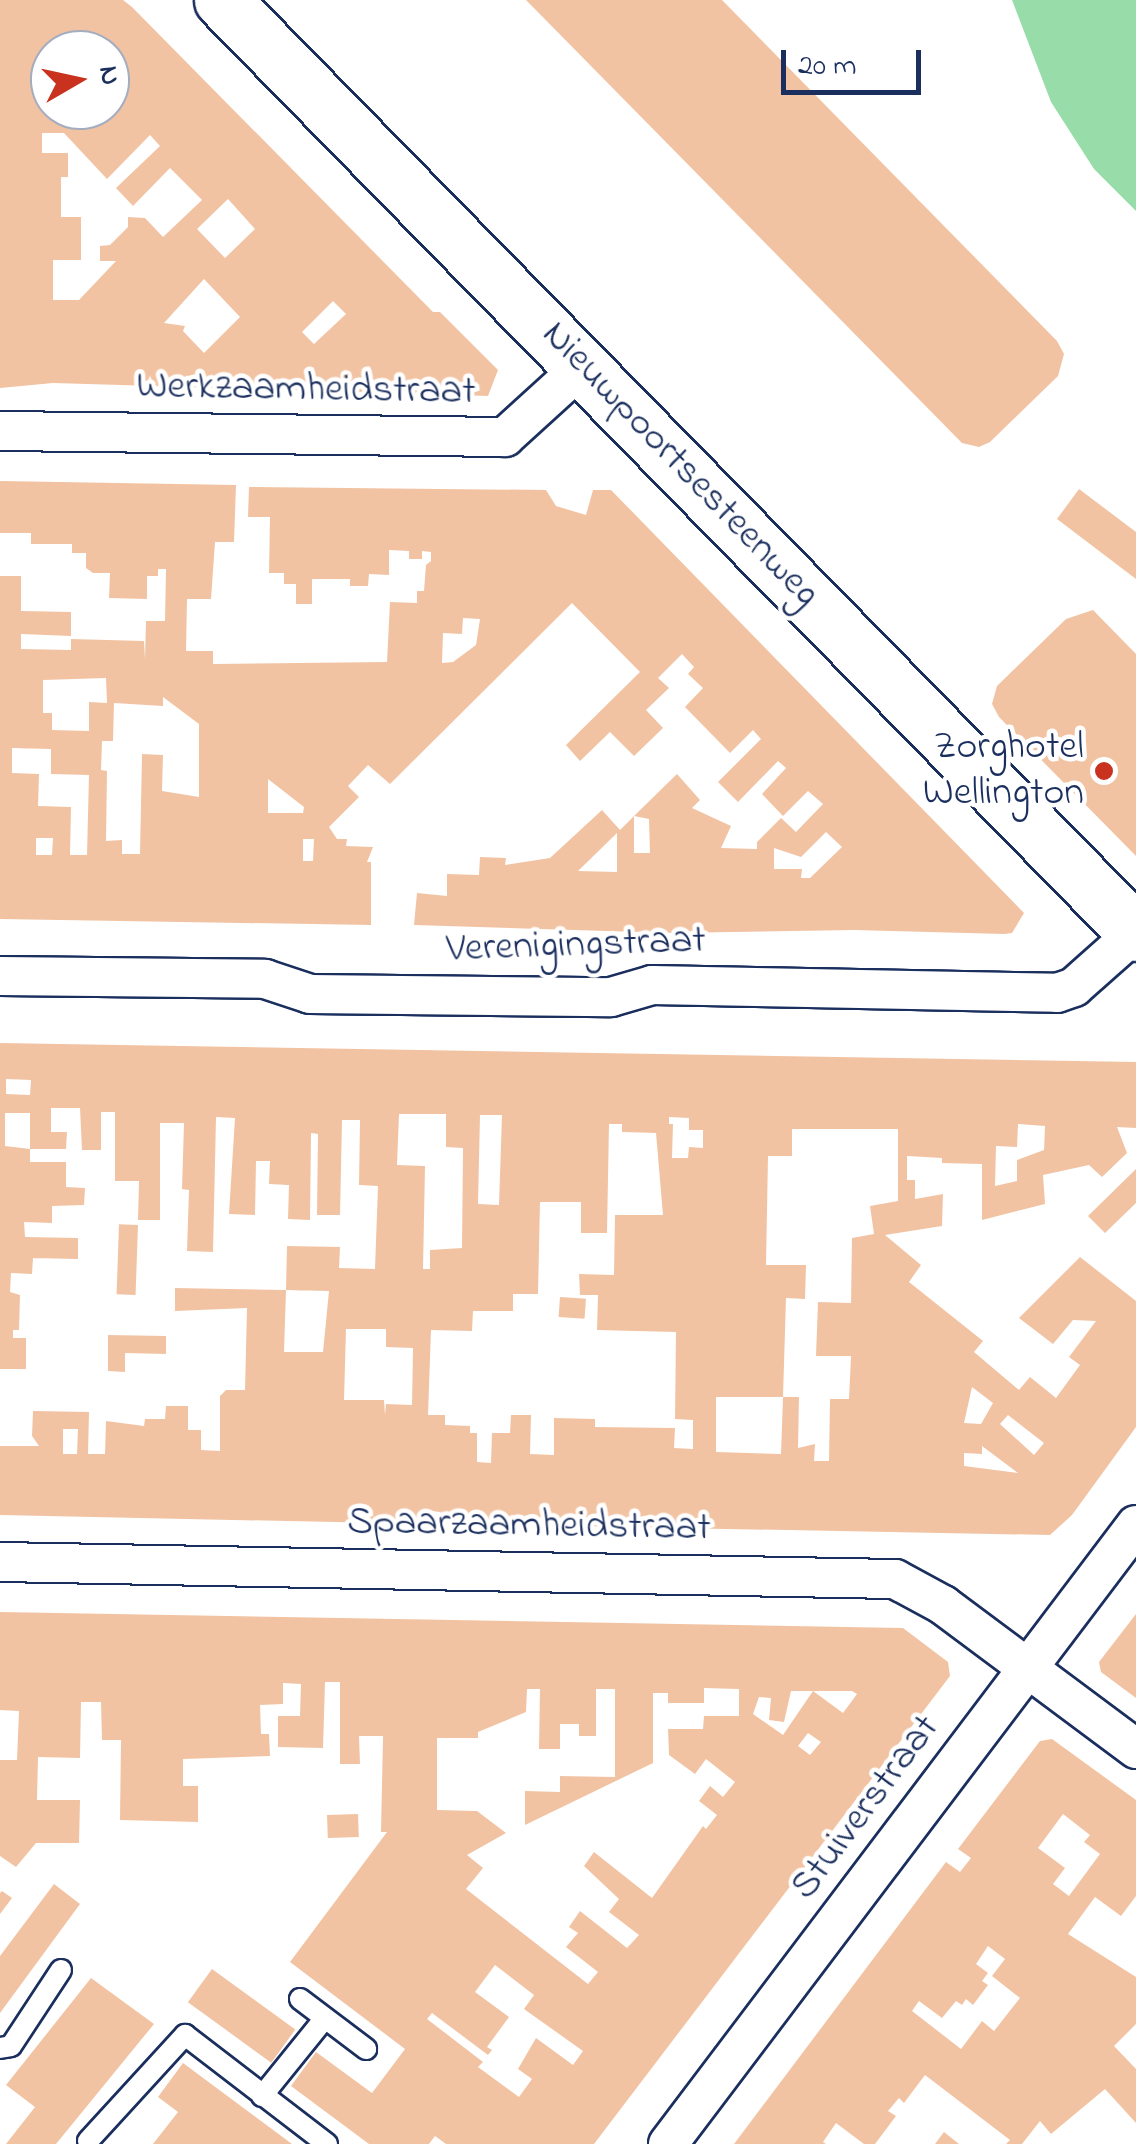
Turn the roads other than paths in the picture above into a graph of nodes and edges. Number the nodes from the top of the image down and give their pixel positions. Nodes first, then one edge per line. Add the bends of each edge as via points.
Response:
1 (222, 0) edge
2 (583, 366) junction
3 (0, 431) edge
4 (1136, 932) edge
5 (0, 976) edge
6 (1136, 1526) edge
7 (0, 1562) edge
8 (1028, 1668) junction
9 (1136, 1749) edge
10 (61, 1970) dead end
11 (300, 1999) dead end
12 (324, 2018) junction
13 (0, 2048) edge
14 (366, 2049) dead end
15 (262, 2096) junction
16 (88, 2141) dead end
17 (327, 2144) edge
18 (668, 2144) edge

1 - 2 street, Nieuwpoortsesteenweg
2 - 3 street, Werkzaamheidstraat via 505,438
2 - 4 street, Nieuwpoortsesteenweg
4 - 5 street, Verenigingstraat via 1074,987 1057,993 652,985 611,997 310,994 265,979
6 - 8 street, Stuiverstraat
7 - 8 street, Spaarzaamheidstraat via 895,1579
8 - 9 street, Spaarzaamheidstraat
8 - 18 street, Stuiverstraat
10 - 13 lane via 11,2046
11 - 12 lane
12 - 14 lane
12 - 15 lane
15 - 16 lane via 185,2035
15 - 17 lane

